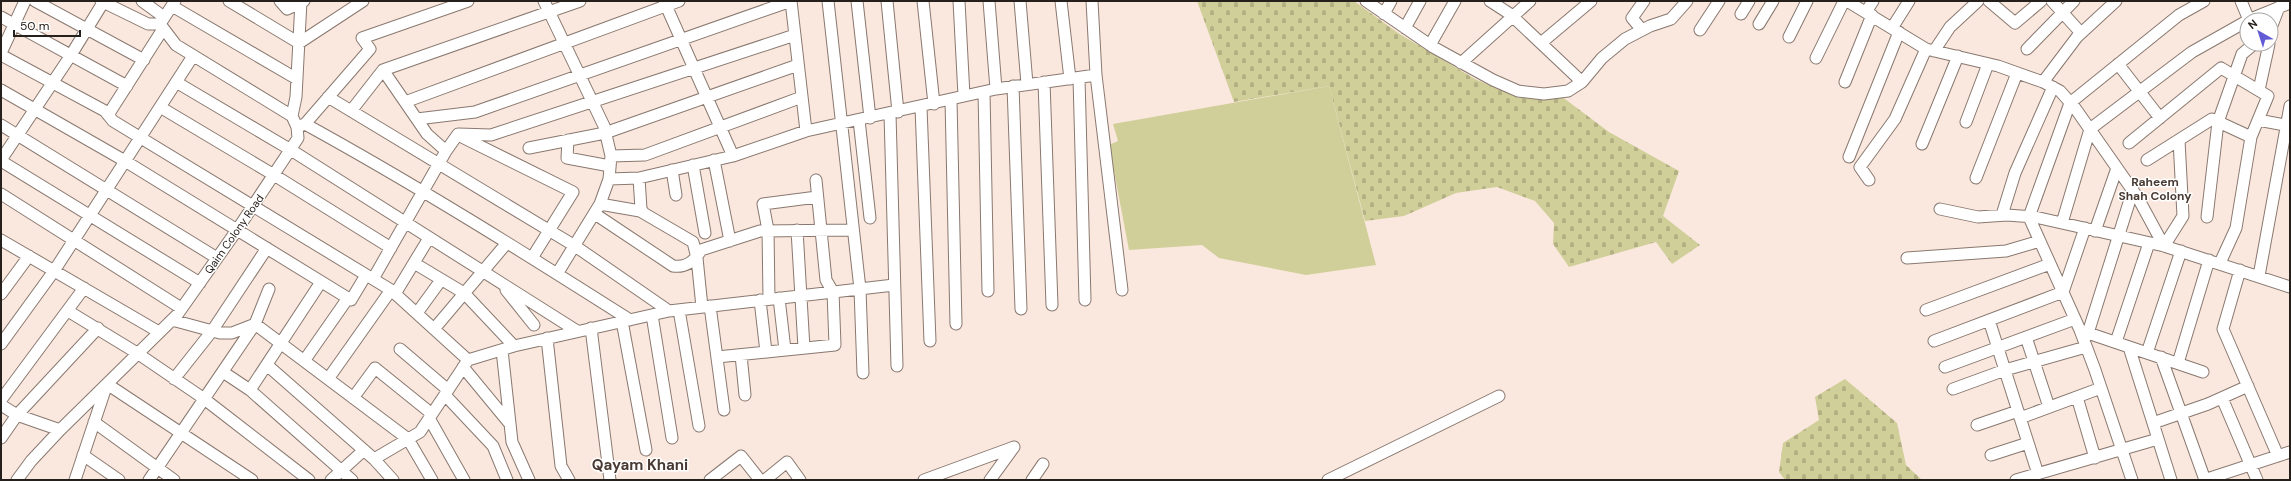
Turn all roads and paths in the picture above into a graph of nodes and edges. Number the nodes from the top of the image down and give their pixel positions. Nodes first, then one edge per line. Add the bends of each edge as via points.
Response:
1 (25, 1) edge
2 (35, 1) edge
3 (103, 1) edge
4 (142, 1) edge
5 (229, 1) edge
6 (280, 1) edge
7 (363, 1) edge
8 (468, 1) edge
9 (544, 1) edge
10 (580, 1) edge
11 (680, 1) edge
12 (791, 1) edge
13 (828, 1) edge
14 (857, 1) edge
15 (887, 1) edge
16 (923, 1) edge
17 (958, 1) edge
18 (989, 1) edge
19 (1020, 1) edge
20 (1061, 1) edge
21 (1092, 1) edge
22 (1366, 1) edge
23 (1391, 1) edge
24 (1420, 1) edge
25 (1455, 1) edge
26 (1490, 1) edge
27 (1530, 1) edge
28 (1591, 1) edge
29 (1644, 1) edge
30 (1687, 1) edge
31 (1719, 1) edge
32 (1749, 1) edge
33 (1773, 1) edge
34 (1807, 1) edge
35 (1845, 1) edge
36 (1873, 1) edge
37 (1908, 1) edge
38 (1978, 1) edge
39 (1989, 1) edge
40 (2041, 1) edge
41 (2052, 1) edge
42 (2074, 1) edge
43 (2116, 1) edge
44 (2204, 1) edge
45 (2241, 1) edge
46 (302, 2) edge
47 (173, 3) edge
48 (2290, 3) edge
49 (665, 4) edge
50 (2278, 7) junction
51 (549, 12) junction
52 (2245, 12) edge
53 (2266, 12) edge
54 (2277, 12) edge
55 (2062, 13) junction
56 (1384, 14) junction
57 (1741, 14) dead end
58 (1869, 14) junction
59 (1513, 16) junction
60 (1, 17) edge
61 (15, 24) junction
62 (163, 24) junction
63 (1759, 24) dead end
64 (2239, 25) edge
65 (1405, 28) junction
66 (87, 29) junction
67 (1642, 30) junction
68 (1700, 30) dead end
69 (1896, 30) junction
70 (2081, 33) junction
71 (795, 35) junction
72 (1789, 38) dead end
73 (682, 40) junction
74 (299, 43) junction
75 (1541, 43) junction
76 (564, 44) junction
77 (1430, 45) junction
78 (2027, 49) dead end
79 (1930, 50) junction
80 (2244, 52) edge
81 (2267, 52) edge
82 (1, 54) edge
83 (71, 55) junction
84 (193, 56) junction
85 (1958, 56) junction
86 (1816, 58) dead end
87 (144, 60) junction
88 (1461, 63) junction
89 (1988, 64) junction
90 (2118, 64) junction
91 (798, 65) junction
92 (694, 68) junction
93 (383, 70) junction
94 (2017, 73) junction
95 (1096, 75) junction
96 (2234, 75) junction
97 (580, 76) junction
98 (1074, 78) junction
99 (297, 80) junction
100 (176, 82) junction
101 (1044, 82) junction
102 (1582, 82) junction
103 (1844, 82) dead end
104 (2043, 82) junction
105 (52, 83) junction
106 (1027, 84) junction
107 (127, 86) junction
108 (1013, 86) junction
109 (2053, 87) junction
110 (996, 89) junction
111 (1, 90) edge
112 (2259, 90) junction
113 (984, 92) junction
114 (2139, 92) junction
115 (964, 96) junction
116 (328, 97) junction
117 (707, 97) junction
118 (802, 97) junction
119 (951, 100) junction
120 (405, 102) junction
121 (592, 102) junction
122 (2070, 102) junction
123 (934, 104) junction
124 (2290, 106) edge
125 (160, 107) junction
126 (921, 107) junction
127 (35, 108) junction
128 (350, 111) junction
129 (894, 113) junction
130 (108, 115) junction
131 (292, 116) junction
132 (417, 118) junction
133 (2160, 118) junction
134 (864, 119) junction
135 (2258, 120) junction
136 (1966, 122) dead end
137 (2218, 122) junction
138 (841, 124) junction
139 (1, 125) edge
140 (301, 125) junction
141 (2288, 125) edge
142 (720, 127) junction
143 (2090, 129) junction
144 (806, 131) junction
145 (605, 133) junction
146 (17, 134) junction
147 (458, 134) junction
148 (2251, 137) junction
149 (140, 138) junction
150 (568, 140) junction
151 (2179, 140) junction
152 (2129, 143) dead end
153 (1922, 144) dead end
154 (529, 148) dead end
155 (291, 150) junction
156 (446, 152) junction
157 (733, 156) junction
158 (1849, 157) dead end
159 (1, 160) edge
160 (714, 160) junction
161 (2147, 160) dead end
162 (125, 161) junction
163 (610, 161) junction
164 (439, 164) junction
165 (693, 165) junction
166 (2117, 168) junction
167 (672, 170) junction
168 (274, 175) junction
169 (639, 178) junction
170 (1976, 178) dead end
171 (609, 179) junction
172 (816, 180) dead end
173 (1869, 180) dead end
174 (106, 190) junction
175 (2133, 190) junction
176 (424, 192) junction
177 (1, 194) edge
178 (676, 195) dead end
179 (817, 197) junction
180 (600, 204) junction
181 (254, 206) junction
182 (1940, 209) dead end
183 (643, 212) junction
184 (595, 214) junction
185 (2002, 215) junction
186 (89, 216) junction
187 (2207, 216) dead end
188 (2029, 217) junction
189 (870, 218) dead end
190 (406, 223) junction
191 (2062, 223) junction
192 (237, 230) junction
193 (768, 230) junction
194 (797, 230) junction
195 (820, 230) junction
196 (853, 230) junction
197 (2090, 230) junction
198 (550, 231) junction
199 (705, 233) dead end
200 (2118, 236) junction
201 (429, 238) junction
202 (1, 240) edge
203 (74, 240) junction
204 (730, 241) junction
205 (2040, 241) junction
206 (2149, 243) junction
207 (506, 244) junction
208 (575, 246) junction
209 (2164, 246) junction
210 (267, 248) junction
211 (390, 248) junction
212 (2181, 251) junction
213 (28, 256) junction
214 (217, 258) junction
215 (532, 258) junction
216 (697, 258) junction
217 (1906, 258) dead end
218 (2214, 261) junction
219 (414, 263) junction
220 (2050, 264) junction
221 (2240, 270) junction
222 (54, 271) junction
223 (483, 271) junction
224 (557, 274) junction
225 (2259, 276) junction
226 (369, 277) junction
227 (442, 280) junction
228 (321, 282) junction
229 (200, 283) junction
230 (501, 283) junction
231 (894, 285) junction
232 (2290, 287) edge
233 (84, 288) junction
234 (269, 289) dead end
235 (860, 289) junction
236 (1122, 290) dead end
237 (988, 291) dead end
238 (393, 292) junction
239 (833, 292) junction
240 (2063, 292) junction
241 (464, 293) junction
242 (1, 294) edge
243 (801, 295) junction
244 (348, 298) junction
245 (769, 299) junction
246 (1085, 300) dead end
247 (1052, 305) dead end
248 (706, 306) junction
249 (181, 308) junction
250 (1020, 309) dead end
251 (674, 310) junction
252 (1926, 310) dead end
253 (68, 311) junction
254 (417, 313) junction
255 (652, 315) junction
256 (2075, 319) junction
257 (172, 320) junction
258 (1989, 320) junction
259 (626, 321) junction
260 (255, 324) junction
261 (956, 324) dead end
262 (534, 325) dead end
263 (98, 328) junction
264 (591, 328) junction
265 (434, 329) junction
266 (212, 331) junction
267 (577, 331) junction
268 (2084, 331) junction
269 (159, 332) junction
270 (2026, 337) junction
271 (547, 338) junction
272 (930, 341) dead end
273 (1934, 341) dead end
274 (2116, 342) junction
275 (281, 343) junction
276 (1, 344) edge
277 (514, 346) junction
278 (1998, 347) junction
279 (2086, 347) junction
280 (2129, 347) junction
281 (804, 348) junction
282 (400, 349) dead end
283 (502, 350) junction
284 (785, 350) junction
285 (766, 352) junction
286 (137, 353) junction
287 (2147, 353) junction
288 (741, 355) junction
289 (717, 357) junction
290 (2161, 358) junction
291 (304, 361) junction
292 (2034, 362) junction
293 (2178, 363) junction
294 (466, 364) junction
295 (267, 365) junction
296 (897, 366) dead end
297 (1945, 367) dead end
298 (2005, 370) junction
299 (223, 372) junction
300 (2203, 372) dead end
301 (863, 373) dead end
302 (174, 379) junction
303 (328, 379) junction
304 (106, 384) junction
305 (2248, 386) junction
306 (2101, 388) junction
307 (1953, 389) dead end
308 (250, 390) junction
309 (446, 392) junction
310 (745, 395) dead end
311 (1499, 396) dead end
312 (2077, 397) junction
313 (203, 398) junction
314 (353, 398) junction
315 (2222, 398) junction
316 (1, 400) edge
317 (1, 405) edge
318 (2049, 407) junction
319 (724, 410) dead end
320 (2019, 414) junction
321 (2181, 414) junction
322 (17, 415) junction
323 (431, 416) junction
324 (94, 422) junction
325 (2153, 423) junction
326 (510, 424) junction
327 (1977, 425) dead end
328 (699, 426) dead end
329 (60, 430) junction
330 (181, 433) junction
331 (1, 438) edge
332 (672, 438) dead end
333 (408, 439) junction
334 (2158, 439) junction
335 (2028, 443) junction
336 (364, 450) junction
337 (646, 450) dead end
338 (2122, 450) junction
339 (2290, 452) edge
340 (1990, 455) dead end
341 (83, 456) junction
342 (2278, 456) junction
343 (2095, 458) junction
344 (374, 459) junction
345 (1043, 464) dead end
346 (2250, 465) junction
347 (157, 468) junction
348 (341, 470) junction
349 (952, 470) junction
350 (2038, 474) junction
351 (567, 479) edge
352 (17, 480) edge
353 (75, 480) edge
354 (119, 480) edge
355 (149, 480) edge
356 (174, 480) edge
357 (252, 480) edge
358 (310, 480) edge
359 (331, 480) edge
360 (352, 480) edge
361 (393, 480) edge
362 (432, 480) edge
363 (464, 480) edge
364 (507, 480) edge
365 (528, 480) edge
366 (610, 480) edge
367 (710, 480) edge
368 (760, 480) edge
369 (765, 480) edge
370 (800, 480) edge
371 (924, 480) edge
372 (944, 480) edge
373 (990, 480) edge
374 (1032, 480) edge
375 (1329, 480) edge
376 (2016, 480) edge
377 (2132, 480) edge
378 (2171, 480) edge
379 (2204, 480) edge
380 (2257, 480) edge

1 - 61 street
2 - 66 street
3 - 62 street via 148,24
3 - 66 street
4 - 62 street
5 - 74 street
6 - 46 street via 287,9
7 - 74 street
8 - 116 street via 362,38 370,48
9 - 51 street
10 - 51 street
11 - 49 street
12 - 71 street
12 - 73 street
13 - 138 street
14 - 134 street
15 - 129 street
16 - 123 street
17 - 115 street
18 - 110 street
19 - 106 street
20 - 98 street
21 - 95 street
22 - 56 street
23 - 56 street
24 - 65 street
25 - 77 street
26 - 59 street
27 - 59 street
28 - 75 street
29 - 67 street via 1632,18
30 - 67 street via 1671,19
31 - 68 street
32 - 57 street
33 - 63 street
34 - 72 street
35 - 58 street
35 - 86 street
36 - 58 street
37 - 69 street
38 - 79 street
39 - 40 street via 2015,23
41 - 55 street
42 - 55 street
43 - 70 street
44 - 90 street via 2179,14
45 - 52 street
46 - 74 street
47 - 62 street
47 - 99 street
48 - 50 street
49 - 73 street
49 - 76 street
50 - 53 street
50 - 54 street
51 - 76 street
51 - 93 street
55 - 70 street
55 - 78 street
56 - 65 street
58 - 69 street
58 - 103 street
59 - 75 street
59 - 88 street
60 - 61 street
61 - 82 street
61 - 83 street
62 - 84 street via 176,45
62 - 87 street
64 - 114 street via 2192,52
65 - 77 street
66 - 83 street
66 - 87 street
67 - 102 street via 1625,39 1602,58
69 - 79 street
69 - 158 street
70 - 104 street
71 - 91 street
71 - 92 street
73 - 92 street
73 - 97 street
74 - 99 street
75 - 102 street
76 - 97 street
76 - 120 street
77 - 88 street
79 - 85 street
79 - 173 street via 1895,119 1860,167
80 - 96 street
81 - 112 street
82 - 105 street
83 - 105 street
83 - 107 street
84 - 100 street
84 - 131 street
85 - 89 street
85 - 153 street
87 - 107 street
88 - 102 street via 1518,91 1544,94 1568,90
89 - 94 street
89 - 136 street
90 - 114 street
90 - 122 street
91 - 117 street
91 - 118 street
92 - 117 street
92 - 121 street
93 - 120 street
93 - 128 street
94 - 104 street
94 - 170 street
95 - 98 street
95 - 236 street
96 - 112 street
96 - 133 street via 2221,68
96 - 137 street
97 - 121 street
97 - 132 street via 475,112
98 - 101 street
98 - 246 street
99 - 131 street
100 - 125 street
100 - 155 street
101 - 106 street
101 - 247 street
104 - 109 street
105 - 127 street
105 - 130 street
106 - 108 street
107 - 130 street
108 - 110 street
108 - 250 street
109 - 122 street
109 - 185 street via 2015,173
110 - 113 street
111 - 127 street
112 - 135 street via 2268,96
113 - 115 street
113 - 237 street
114 - 133 street
114 - 143 street
115 - 119 street
116 - 128 street
116 - 140 street
117 - 142 street
117 - 145 street
118 - 142 street
118 - 144 street
119 - 123 street
119 - 261 street
120 - 132 street
121 - 145 street
121 - 147 street via 491,135
122 - 143 street
122 - 188 street
123 - 126 street
124 - 141 street
125 - 149 street
125 - 168 street
126 - 129 street
126 - 272 street
127 - 146 street
127 - 162 street
128 - 164 street
129 - 134 street
129 - 231 street
130 - 149 street
131 - 140 street
132 - 156 street via 427,134
133 - 152 street
134 - 138 street
134 - 189 street
135 - 141 street
135 - 148 street
137 - 148 street
137 - 151 street via 2212,119
137 - 187 street
138 - 144 street
138 - 196 street
139 - 146 street
140 - 155 street, Qaim Colony Road via 298,138
140 - 176 street
141 - 225 street
142 - 157 street
142 - 163 street via 645,155
143 - 166 street
143 - 191 street
144 - 157 street
145 - 150 street
145 - 163 street
146 - 159 street
146 - 174 street
147 - 156 street
147 - 198 street via 573,192
148 - 218 street via 2236,228
149 - 162 street
149 - 181 street
150 - 154 street
150 - 163 street via 567,158
151 - 161 street
151 - 209 street via 2183,216
155 - 168 street, Qaim Colony Road
155 - 190 street
156 - 164 street
157 - 160 street
159 - 186 street
160 - 165 street
160 - 204 street
162 - 174 street
162 - 192 street
163 - 171 street
164 - 176 street
164 - 198 street
165 - 167 street
165 - 199 street
166 - 175 street
166 - 197 street
167 - 169 street
167 - 178 street
168 - 181 street, Qaim Colony Road
168 - 211 street
169 - 171 street
169 - 183 street via 640,209
171 - 180 street
172 - 179 street
174 - 186 street
174 - 214 street
175 - 200 street
175 - 209 street
176 - 190 street
176 - 207 street
177 - 203 street
179 - 193 street via 763,204
179 - 195 street
180 - 183 street
180 - 184 street
181 - 192 street, Qaim Colony Road
181 - 226 street
182 - 185 street via 1978,217
183 - 216 street via 693,242
184 - 208 street
184 - 216 street via 673,266 682,267
185 - 188 street
186 - 203 street
186 - 229 street
188 - 191 street
188 - 205 street
190 - 201 street
190 - 211 street
191 - 197 street
192 - 210 street
192 - 214 street, Qaim Colony Road
193 - 194 street
193 - 204 street
193 - 245 street
194 - 195 street
194 - 243 street
195 - 196 street
195 - 239 street via 826,280
196 - 235 street
197 - 200 street
197 - 240 street
198 - 208 street
198 - 215 street
200 - 206 street
200 - 268 street
201 - 219 street
201 - 223 street
202 - 213 street
203 - 222 street
203 - 249 street
204 - 216 street via 701,250
205 - 217 street via 2006,251
205 - 220 street
206 - 209 street
206 - 274 street
207 - 215 street
207 - 223 street
208 - 224 street
208 - 251 street
209 - 212 street
210 - 228 street
210 - 266 street
211 - 226 street
212 - 218 street
212 - 287 street
213 - 222 street
213 - 242 street
214 - 229 street, Qaim Colony Road
215 - 224 street
216 - 248 street
218 - 221 street
218 - 293 street
219 - 227 street
219 - 238 street
220 - 240 street
220 - 252 street
221 - 225 street
221 - 305 street via 2222,329
222 - 233 street
222 - 276 street
223 - 230 street
223 - 241 street
224 - 259 street
225 - 232 street
226 - 238 street
226 - 244 street via 351,300
227 - 241 street
227 - 254 street
228 - 244 street
228 - 275 street
229 - 249 street, Qaim Colony Road
230 - 262 street
230 - 267 street
231 - 235 street
231 - 296 street
233 - 253 street
233 - 269 street
234 - 260 street
235 - 239 street
235 - 301 street
238 - 254 street
238 - 303 street
239 - 243 street
239 - 281 street via 835,344
240 - 256 street
240 - 258 street
241 - 265 street
241 - 277 street
243 - 245 street
243 - 281 street
244 - 291 street
245 - 248 street
245 - 284 street
245 - 285 street
248 - 251 street
248 - 289 street
249 - 257 street, Qaim Colony Road
251 - 255 street
251 - 328 street
253 - 263 street
253 - 316 street
254 - 265 street
255 - 259 street
255 - 332 street
256 - 268 street
256 - 270 street
257 - 266 street
257 - 269 street, Qaim Colony Road
258 - 273 street
258 - 278 street
259 - 264 street
259 - 337 street
260 - 266 street via 232,333
260 - 275 street
260 - 299 street
263 - 286 street
263 - 322 street
264 - 267 street
264 - 366 street
265 - 294 street
266 - 302 street
267 - 271 street
268 - 274 street
268 - 279 street
269 - 286 street, Qaim Colony Road
270 - 278 street
270 - 292 street
271 - 277 street
271 - 351 street via 561,466
274 - 280 street
275 - 291 street
275 - 295 street
277 - 283 street
278 - 297 street
278 - 298 street
279 - 292 street
279 - 306 street
280 - 287 street
280 - 325 street
281 - 284 street
282 - 309 street
283 - 294 street
283 - 326 street
284 - 285 street
285 - 288 street
286 - 302 street
286 - 304 street, Qaim Colony Road
287 - 290 street
288 - 289 street
288 - 310 street
289 - 319 street
290 - 293 street
290 - 321 street
291 - 303 street
292 - 298 street
292 - 318 street
293 - 300 street
294 - 309 street
294 - 326 street
295 - 308 street
295 - 336 street
298 - 307 street
298 - 320 street
299 - 308 street
299 - 313 street
302 - 313 street
303 - 314 street
304 - 324 street
304 - 329 street, Qaim Colony Road
304 - 330 street
305 - 315 street
305 - 342 street
306 - 312 street
306 - 338 street
308 - 348 street
309 - 323 street
309 - 364 street via 493,446
311 - 375 street
312 - 318 street
312 - 343 street
313 - 330 street
313 - 358 street
314 - 323 street via 375,368
314 - 333 street
315 - 321 street
315 - 346 street
317 - 322 street
318 - 320 street
320 - 327 street
320 - 335 street
321 - 325 street
321 - 379 street
322 - 329 street
322 - 331 street
323 - 333 street via 420,432
323 - 363 street
324 - 341 street
324 - 347 street
325 - 334 street
326 - 365 street via 512,442
329 - 352 street, Qaim Colony Road
330 - 347 street
330 - 357 street
333 - 344 street
333 - 362 street
334 - 338 street
334 - 378 street
335 - 340 street
335 - 350 street
336 - 344 street
336 - 348 street
338 - 343 street
338 - 377 street
339 - 342 street
341 - 353 street
341 - 354 street
342 - 346 street
343 - 350 street
344 - 361 street
345 - 374 street
346 - 379 street
346 - 380 street
347 - 355 street
347 - 356 street
348 - 359 street
348 - 360 street
349 - 371 street
349 - 372 street
349 - 373 street via 1014,447
350 - 376 street
367 - 368 street via 742,456
369 - 370 street via 787,462

